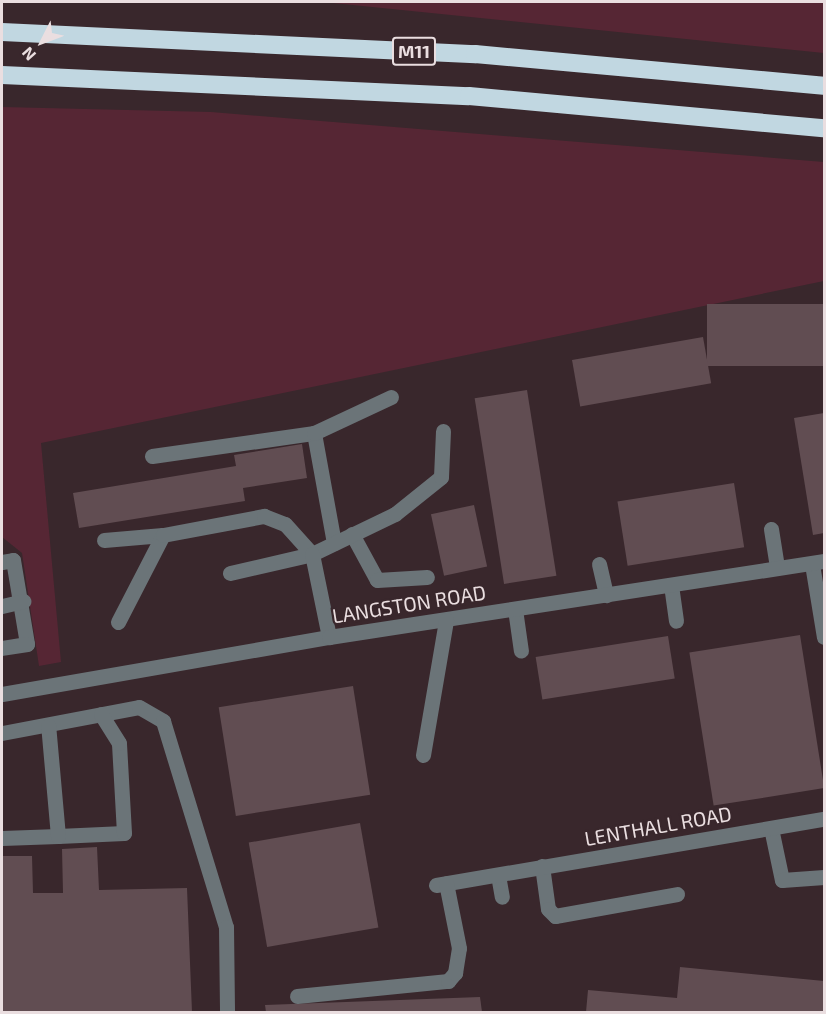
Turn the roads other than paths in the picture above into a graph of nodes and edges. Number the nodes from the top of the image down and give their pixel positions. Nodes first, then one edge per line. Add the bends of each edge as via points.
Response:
1 (2, 32) edge
2 (2, 75) edge
3 (825, 86) edge
4 (825, 128) edge
5 (391, 397) dead end
6 (443, 431) dead end
7 (314, 433) junction
8 (152, 456) dead end
9 (771, 530) dead end
10 (352, 534) junction
11 (163, 535) junction
12 (104, 540) dead end
13 (334, 543) junction
14 (312, 554) junction
15 (2, 562) edge
16 (818, 562) edge
17 (599, 564) dead end
18 (777, 568) junction
19 (230, 573) dead end
20 (427, 577) dead end
21 (671, 585) junction
22 (606, 595) junction
23 (23, 601) junction
24 (2, 606) edge
25 (515, 609) junction
26 (446, 620) junction
27 (676, 621) dead end
28 (118, 622) dead end
29 (329, 637) junction
30 (825, 638) edge
31 (2, 648) edge
32 (521, 651) dead end
33 (2, 694) edge
34 (101, 714) junction
35 (48, 725) junction
36 (2, 733) edge
37 (423, 754) dead end
38 (825, 819) edge
39 (771, 828) junction
40 (58, 836) junction
41 (2, 838) edge
42 (542, 866) junction
43 (498, 875) junction
44 (825, 877) edge
45 (677, 894) dead end
46 (502, 897) dead end
47 (297, 996) dead end
48 (227, 1012) edge

1 - 3 highway, M11 via 475,54
2 - 4 highway, M11 via 469,96
5 - 7 street
6 - 10 street via 445,466 433,487 395,514
7 - 8 street
7 - 13 street
9 - 18 street
10 - 13 street
10 - 20 street via 377,580
11 - 12 street
11 - 14 street via 264,516 285,525
11 - 28 street
13 - 14 street
14 - 19 street
14 - 29 street
15 - 23 street via 13,560
16 - 18 street, LANGSTON ROAD
16 - 30 street
17 - 22 street
18 - 21 street, LANGSTON ROAD
21 - 22 street, LANGSTON ROAD
21 - 27 street
22 - 25 street, LANGSTON ROAD
23 - 24 street
23 - 31 street via 27,644
25 - 26 street, LANGSTON ROAD
25 - 32 street
26 - 29 street, LANGSTON ROAD
26 - 37 street
29 - 33 street, LANGSTON ROAD
34 - 35 street
34 - 40 street via 119,743 124,832
34 - 48 street via 139,707 163,721 226,927
35 - 36 street
35 - 40 street
38 - 39 street, LENTHALL ROAD
39 - 42 street, LENTHALL ROAD
39 - 44 street via 782,880
40 - 41 street
42 - 43 street, LENTHALL ROAD
42 - 45 street via 548,909 555,916
43 - 46 street
43 - 47 street, LENTHALL ROAD via 441,884 459,948 455,973 448,981

